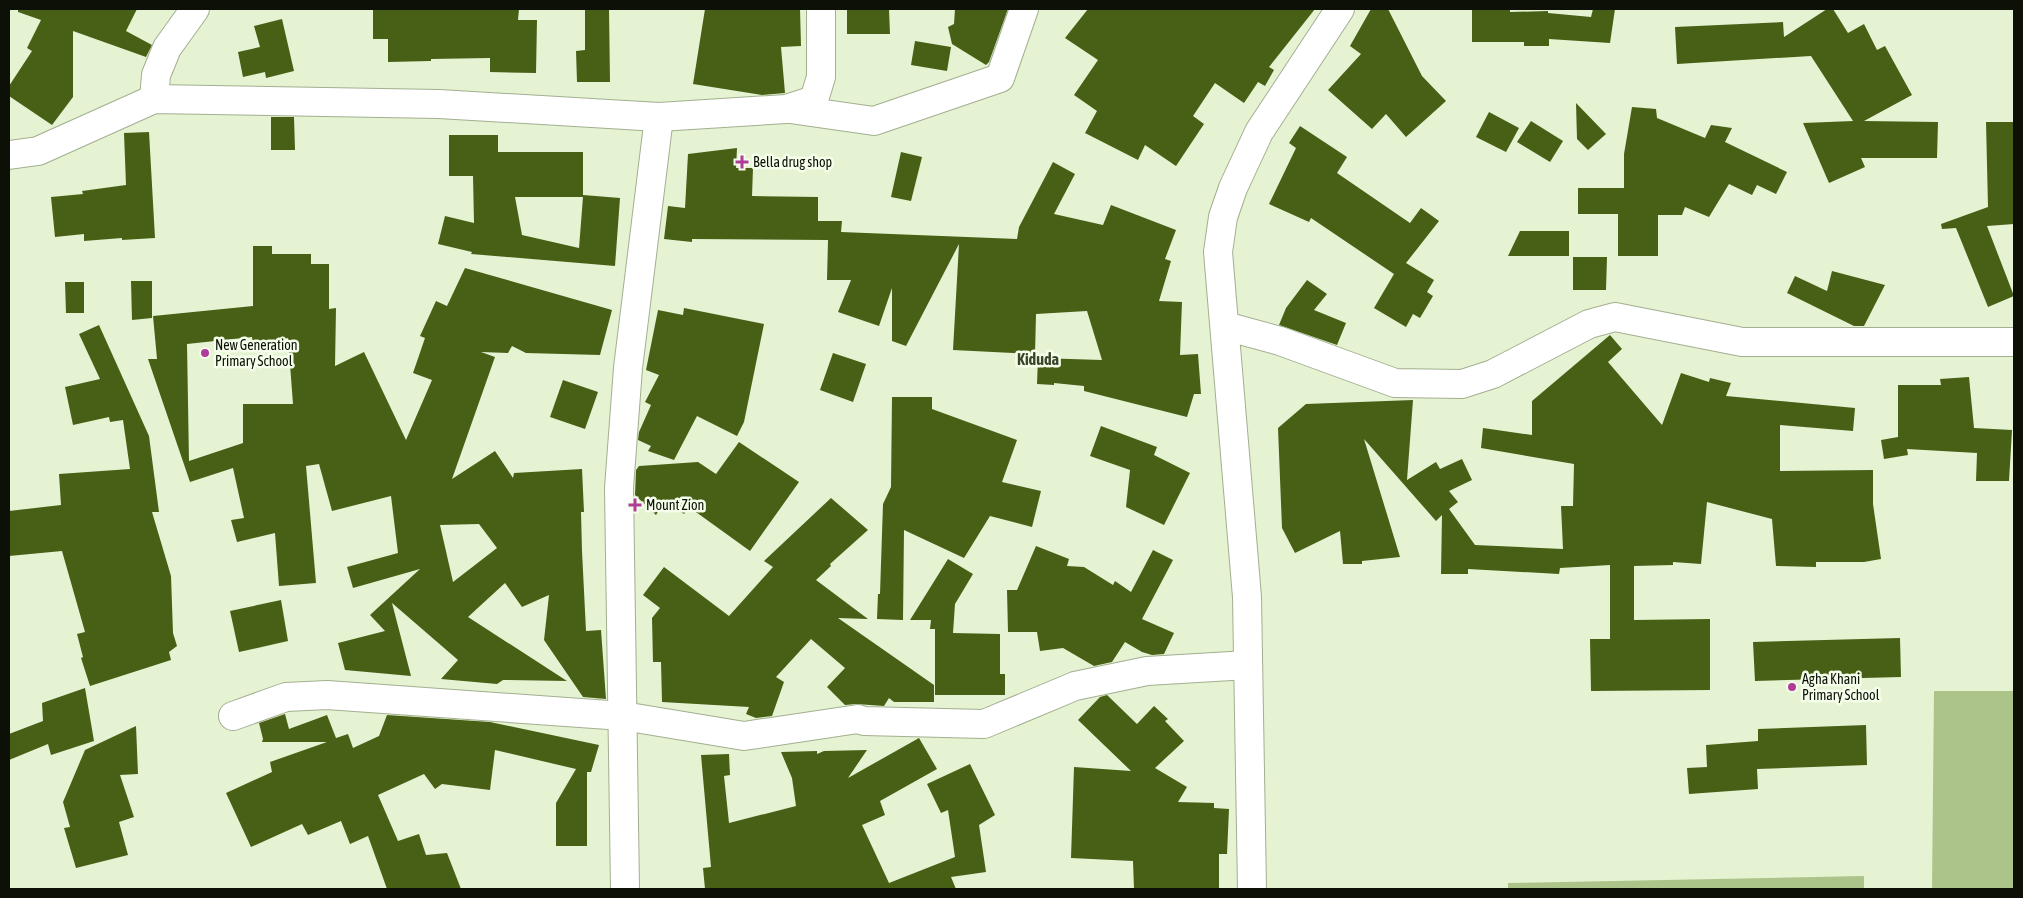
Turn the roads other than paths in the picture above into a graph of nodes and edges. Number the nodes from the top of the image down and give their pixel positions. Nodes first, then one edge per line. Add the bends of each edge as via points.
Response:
1 (195, 9) edge
2 (821, 9) edge
3 (1024, 9) edge
4 (1340, 9) edge
5 (154, 99) junction
6 (786, 108) junction
7 (659, 117) junction
8 (9, 155) edge
9 (1225, 326) junction
10 (2014, 342) edge
11 (1248, 665) junction
12 (233, 716) dead end
13 (622, 716) junction
14 (625, 889) edge
15 (1252, 889) edge

1 - 5 street via 167,48 156,75
2 - 6 street via 821,77 814,100
3 - 6 street via 1000,78 874,121
4 - 9 street via 1259,132 1233,188 1223,217 1218,252
5 - 7 street via 439,104
5 - 8 street via 38,151
6 - 7 street
7 - 13 street via 628,368 619,488
9 - 10 street via 1395,383 1462,384 1493,374 1589,324 1615,317 1742,342
9 - 11 street via 1247,597
11 - 13 street via 1147,671 1075,686 984,724 858,719 744,736
11 - 15 street
12 - 13 street via 286,697 327,695
13 - 14 street

